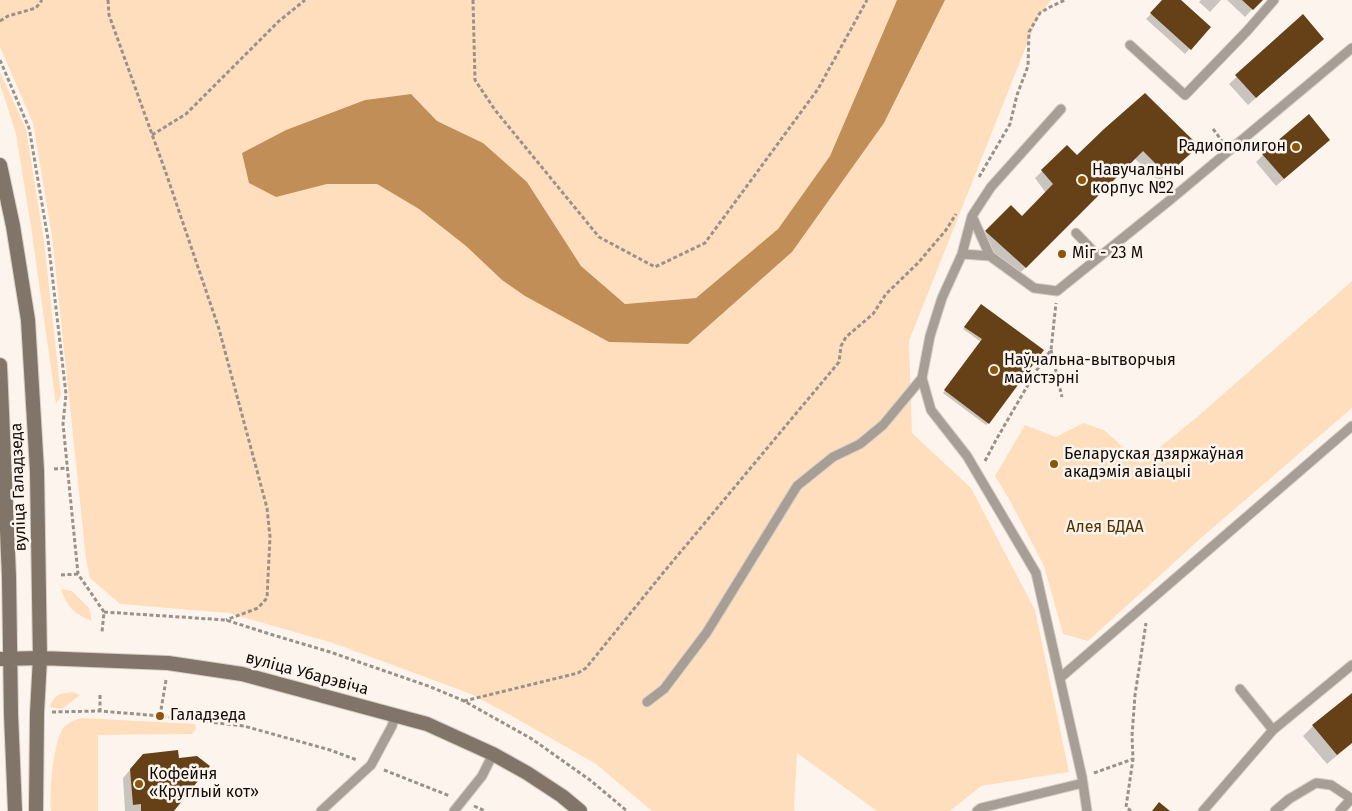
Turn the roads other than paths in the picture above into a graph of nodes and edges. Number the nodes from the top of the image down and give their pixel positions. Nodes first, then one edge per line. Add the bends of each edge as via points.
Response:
1 (1274, 0) edge
2 (1130, 45) dead end
3 (1352, 48) edge
4 (1061, 109) dead end
5 (0, 165) edge
6 (972, 216) junction
7 (1076, 233) dead end
8 (962, 254) junction
9 (990, 256) junction
10 (1099, 257) junction
11 (0, 365) edge
12 (922, 378) junction
13 (1352, 426) edge
14 (40, 658) junction
15 (6, 659) edge
16 (1352, 665) edge
17 (1060, 678) junction
18 (1240, 689) dead end
19 (647, 702) dead end
20 (396, 715) junction
21 (1273, 730) junction
22 (493, 754) junction
23 (1082, 780) junction
24 (1352, 798) edge
25 (15, 811) edge
26 (36, 811) edge
27 (321, 811) edge
28 (454, 811) edge
29 (580, 811) edge
30 (977, 811) edge
31 (1087, 811) edge
32 (1203, 811) edge
33 (1275, 811) edge
34 (1340, 811) edge

1 - 2 lane via 1185,95
3 - 10 lane
4 - 6 lane via 990,187
5 - 14 main road, вуліца Галадзеда via 28,320 37,471
6 - 8 lane
6 - 9 lane
7 - 10 lane
8 - 9 lane
8 - 12 lane via 942,298
9 - 10 lane via 1034,288 1057,291
11 - 15 main road, вуліца Галадзеда via 9,577
12 - 17 lane via 931,410 967,456 1036,573
12 - 19 lane via 883,425 860,444 833,457 797,486 708,632 664,689
13 - 17 lane
14 - 15 main road, вуліца Убарэвіча
14 - 20 main road, вуліца Убарэвіча via 168,663 242,674
14 - 26 main road, вуліца Галадзеда
15 - 25 main road, вуліца Галадзеда
16 - 21 lane
17 - 23 lane
18 - 21 lane
20 - 22 main road, вуліца Убарэвіча via 427,724
20 - 27 lane via 371,765
21 - 32 lane
22 - 28 lane via 482,776
22 - 29 main road, вуліца Убарэвіча via 527,773
23 - 30 lane
23 - 31 lane
24 - 33 lane via 1331,785 1316,783
24 - 34 lane

